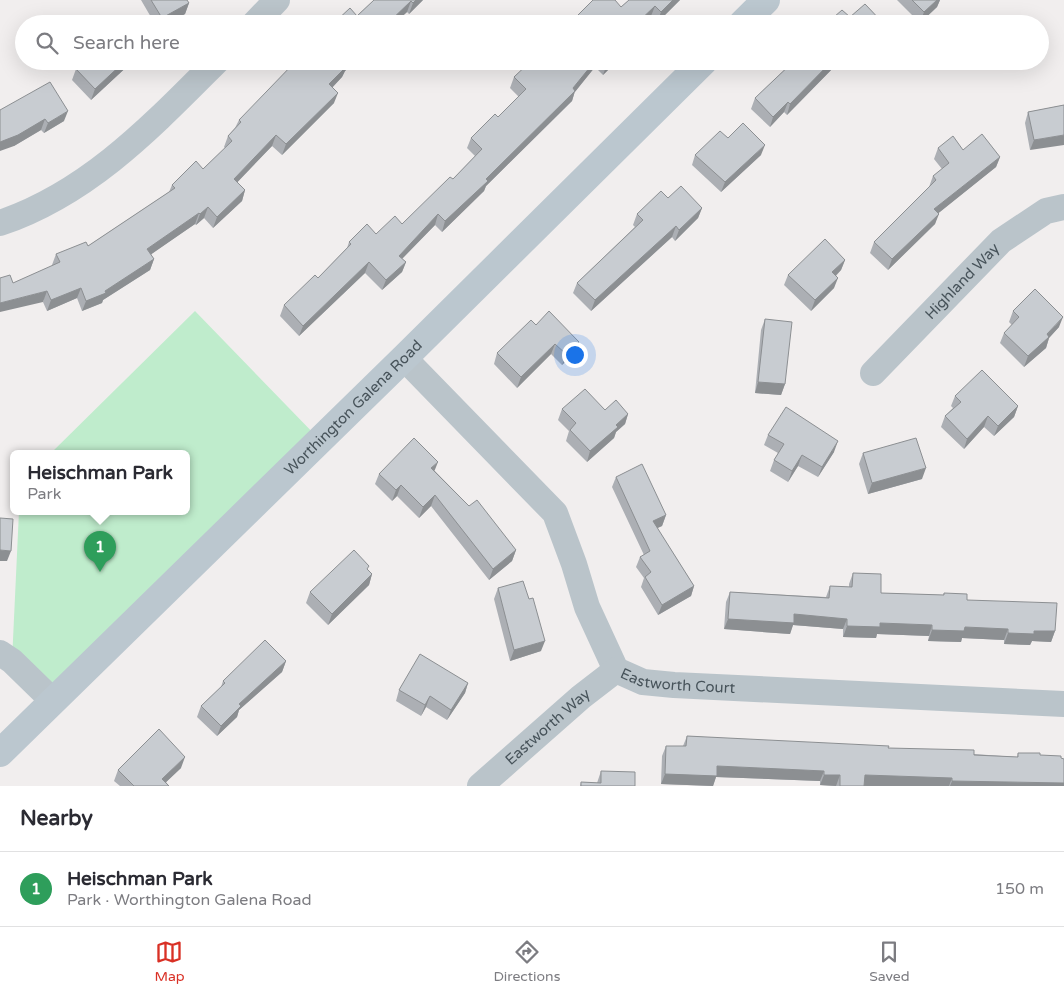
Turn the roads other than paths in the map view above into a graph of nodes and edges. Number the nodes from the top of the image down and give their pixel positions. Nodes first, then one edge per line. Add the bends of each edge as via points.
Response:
1 (278, 0) edge
2 (766, 0) edge
3 (263, 15) edge
4 (751, 15) edge
5 (207, 70) edge
6 (695, 70) edge
7 (1064, 207) edge
8 (0, 223) edge
9 (404, 358) junction
10 (873, 373) dead end
11 (0, 653) edge
12 (616, 670) junction
13 (52, 700) junction
14 (1064, 704) edge
15 (0, 753) edge
16 (480, 786) edge

1 - 3 street
2 - 4 street
5 - 8 street via 150,127 101,169 61,196
6 - 9 street, Worthington Galena Road
7 - 10 street, Highland Way via 1046,211 1001,241
9 - 12 street, Eastworth Court via 555,514 588,607
9 - 13 street, Worthington Galena Road
11 - 13 street
12 - 14 street, Eastworth Court via 643,682 674,685
12 - 16 street, Eastworth Way
13 - 15 street, Worthington Galena Road

